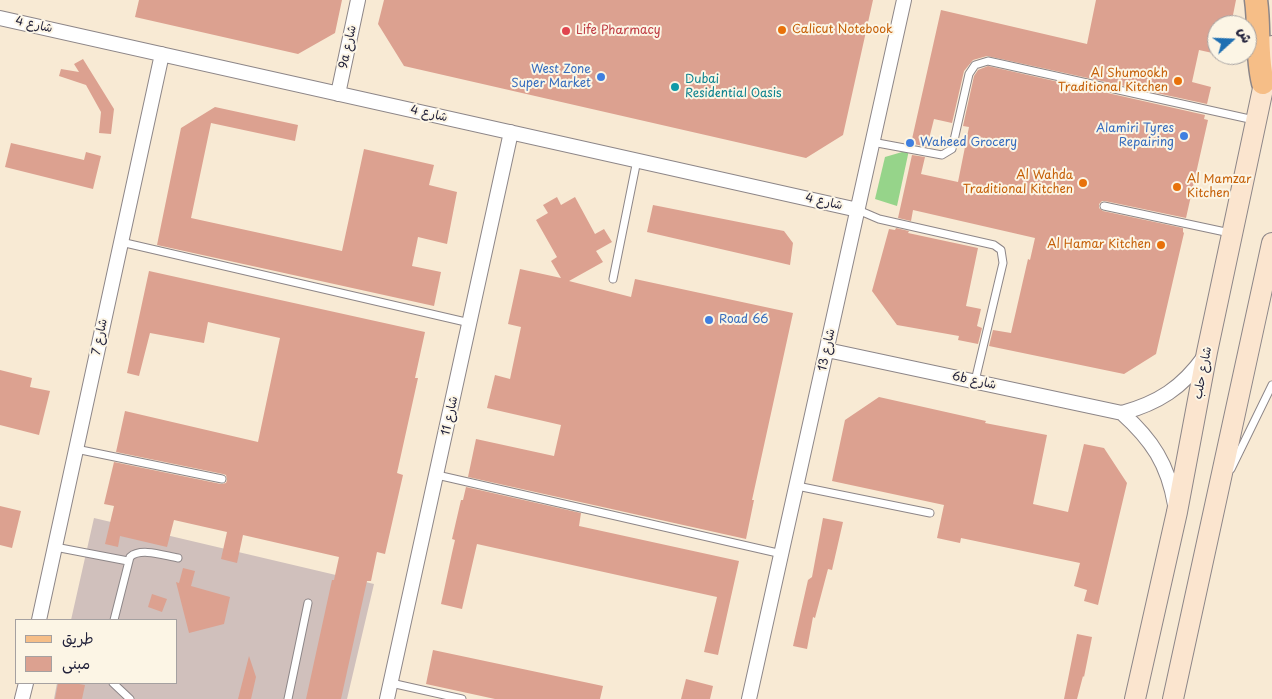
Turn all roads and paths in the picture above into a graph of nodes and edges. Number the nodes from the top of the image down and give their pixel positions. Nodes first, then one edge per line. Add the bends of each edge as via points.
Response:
1 (358, 0) edge
2 (904, 0) edge
3 (1256, 0) edge
4 (0, 18) edge
5 (1272, 46) edge
6 (162, 54) junction
7 (1263, 83) junction
8 (338, 94) junction
9 (1257, 120) junction
10 (511, 132) junction
11 (872, 142) junction
12 (637, 160) junction
13 (1104, 206) dead end
14 (858, 210) junction
15 (1232, 234) junction
16 (121, 242) junction
17 (1272, 243) edge
18 (613, 279) dead end
19 (470, 323) junction
20 (826, 350) junction
21 (1207, 352) junction
22 (975, 381) junction
23 (1272, 385) edge
24 (1122, 413) junction
25 (76, 449) junction
26 (437, 475) junction
27 (222, 479) dead end
28 (796, 486) junction
29 (1216, 498) junction
30 (1176, 512) junction
31 (930, 513) dead end
32 (55, 546) junction
33 (782, 554) junction
34 (178, 558) dead end
35 (128, 561) junction
36 (308, 603) dead end
37 (39, 619) edge
38 (114, 619) edge
39 (391, 683) junction
40 (26, 684) edge
41 (114, 684) edge
42 (22, 699) edge
43 (130, 699) edge
44 (288, 699) edge
45 (387, 699) edge
46 (462, 699) edge
47 (749, 699) edge
48 (1136, 699) edge
49 (1173, 699) edge

1 - 8 street, 9a شارع
2 - 11 street, شارع 13
3 - 7 main road
4 - 6 street, شارع 4
5 - 7 street, شارع حلب
6 - 8 street, شارع 4
6 - 16 street, شارع 7
7 - 9 street, شارع حلب
8 - 10 street, شارع 4
9 - 11 lane via 988,61 975,65 970,74 952,149 948,153
9 - 15 street, شارع حلب
10 - 12 street, شارع 4
10 - 19 street, شارع 11
11 - 14 street, شارع 13
12 - 14 street, شارع 4
12 - 18 lane
13 - 15 lane
14 - 20 street, شارع 13
14 - 22 lane via 879,219 994,245 1001,250 1003,263
15 - 21 street, شارع حلب
16 - 19 lane
16 - 25 street, شارع 7
17 - 29 street
19 - 26 street, شارع 11
20 - 22 street, 6b شارع
20 - 28 street, شارع 13
21 - 24 street, 6b شارع via 1195,370 1162,398
21 - 30 street, شارع حلب
22 - 24 street, 6b شارع
23 - 29 lane
24 - 30 street, 6b شارع via 1149,440 1165,467 1173,489
25 - 27 lane
25 - 32 street, شارع 7
26 - 33 lane
26 - 39 street, شارع 11
28 - 31 lane
28 - 33 street, شارع 13
29 - 49 street
30 - 48 street, شارع حلب
32 - 35 lane
32 - 37 street, شارع 7
33 - 47 street, شارع 13
34 - 35 lane via 138,552
35 - 38 lane
36 - 44 lane
39 - 45 street, شارع 11
39 - 46 lane
40 - 42 street
41 - 43 lane

